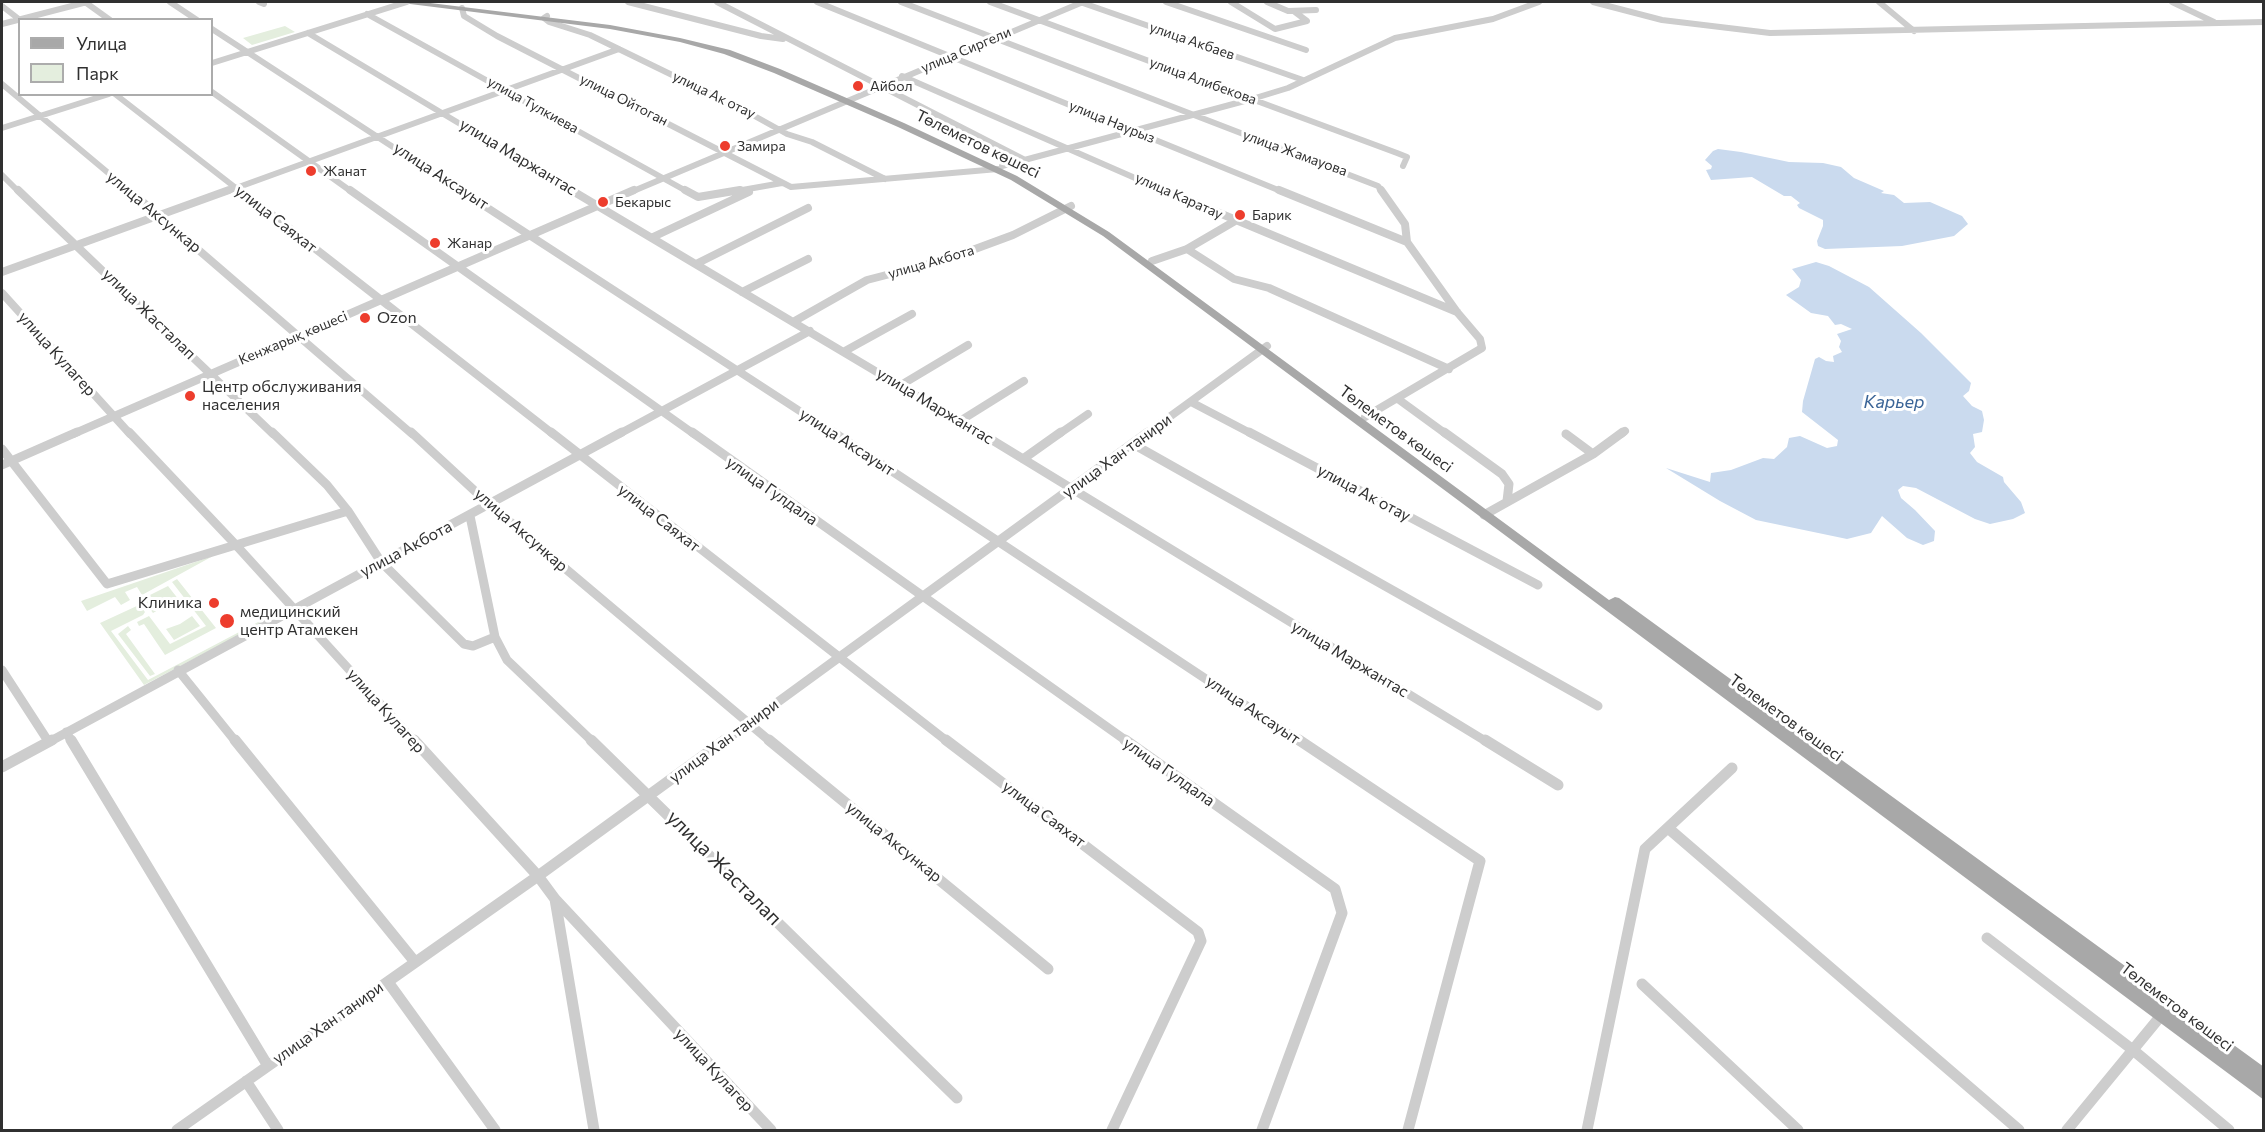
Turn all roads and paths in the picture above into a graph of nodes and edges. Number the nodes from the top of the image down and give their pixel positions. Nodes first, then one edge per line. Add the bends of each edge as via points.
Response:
1 (86, 2) edge
2 (170, 2) edge
3 (408, 2) edge
4 (426, 2) edge
5 (629, 2) edge
6 (717, 2) edge
7 (817, 2) edge
8 (901, 2) edge
9 (990, 2) edge
10 (1081, 2) edge
11 (1166, 2) edge
12 (1248, 2) edge
13 (1267, 2) edge
14 (1539, 2) edge
15 (1593, 2) edge
16 (1879, 2) edge
17 (2172, 2) edge
18 (1234, 3) edge
19 (2, 6) edge
20 (462, 8) junction
21 (1316, 10) dead end
22 (1295, 12) junction
23 (367, 14) junction
24 (546, 17) junction
25 (19, 18) edge
26 (24, 18) edge
27 (107, 18) edge
28 (194, 18) edge
29 (18, 20) edge
30 (1039, 20) junction
31 (2264, 22) edge
32 (2216, 23) junction
33 (2, 24) edge
34 (213, 30) edge
35 (1914, 31) junction
36 (308, 33) junction
37 (995, 38) junction
38 (789, 40) junction
39 (619, 49) junction
40 (1306, 50) dead end
41 (248, 52) junction
42 (951, 56) junction
43 (213, 63) edge
44 (562, 69) junction
45 (902, 76) junction
46 (1304, 80) junction
47 (2, 84) edge
48 (882, 85) junction
49 (506, 89) junction
50 (213, 93) edge
51 (103, 96) edge
52 (118, 96) edge
53 (846, 99) junction
54 (1252, 99) junction
55 (442, 112) junction
56 (1191, 115) junction
57 (40, 116) junction
58 (2, 128) edge
59 (778, 128) junction
60 (1134, 131) junction
61 (378, 136) junction
62 (1071, 149) junction
63 (724, 151) junction
64 (309, 160) junction
65 (1025, 160) junction
66 (1403, 166) dead end
67 (1000, 168) junction
68 (2, 175) edge
69 (664, 177) junction
70 (885, 179) junction
71 (782, 183) junction
72 (235, 187) junction
73 (760, 188) junction
74 (599, 205) junction
75 (808, 208) dead end
76 (1069, 208) junction
77 (159, 215) junction
78 (1235, 220) junction
79 (531, 235) junction
80 (653, 237) junction
81 (1407, 242) junction
82 (76, 245) junction
83 (1187, 249) junction
84 (808, 259) dead end
85 (1152, 261) junction
86 (696, 264) junction
87 (458, 267) junction
88 (2, 272) edge
89 (742, 292) junction
90 (2, 293) edge
91 (382, 300) junction
92 (1457, 312) junction
93 (912, 314) dead end
94 (793, 322) junction
95 (810, 331) junction
96 (298, 336) junction
97 (968, 345) dead end
98 (1264, 348) junction
99 (845, 351) junction
100 (1449, 369) junction
101 (737, 371) junction
102 (211, 374) junction
103 (1024, 381) dead end
104 (901, 385) junction
105 (1398, 399) junction
106 (1191, 402) junction
107 (661, 412) junction
108 (1088, 414) dead end
109 (114, 417) junction
110 (1365, 417) junction
111 (960, 421) junction
112 (1625, 431) dead end
113 (1566, 434) dead end
114 (1133, 444) junction
115 (2, 449) edge
116 (1593, 454) junction
117 (580, 456) junction
118 (1023, 459) junction
119 (11, 461) junction
120 (2, 465) edge
121 (1071, 489) junction
122 (1507, 501) junction
123 (490, 505) junction
124 (348, 511) junction
125 (1487, 512) junction
126 (470, 516) junction
127 (1000, 541) junction
128 (235, 544) junction
129 (381, 562) junction
130 (1538, 585) dead end
131 (923, 597) junction
132 (293, 609) junction
133 (495, 637) junction
134 (838, 658) junction
135 (2, 670) edge
136 (178, 670) junction
137 (1598, 706) dead end
138 (748, 723) junction
139 (66, 732) junction
140 (48, 741) junction
141 (2, 767) edge
142 (1732, 768) dead end
143 (1558, 785) dead end
144 (650, 795) junction
145 (1668, 828) junction
146 (538, 876) junction
147 (555, 898) junction
148 (1987, 938) dead end
149 (415, 962) junction
150 (1048, 969) dead end
151 (388, 982) junction
152 (1642, 984) dead end
153 (2164, 1012) junction
154 (2133, 1050) junction
155 (268, 1066) junction
156 (2264, 1078) edge
157 (246, 1081) junction
158 (2264, 1092) edge
159 (957, 1098) dead end
160 (177, 1131) edge
161 (278, 1131) edge
162 (495, 1131) edge
163 (594, 1131) edge
164 (771, 1131) edge
165 (1112, 1131) edge
166 (1262, 1131) edge
167 (1408, 1131) edge
168 (1587, 1131) edge
169 (1798, 1131) edge
170 (2019, 1131) edge
171 (2067, 1131) edge
172 (2229, 1131) edge

1 - 26 street
1 - 27 street
2 - 28 street
3 - 20 main road, Төлеметов көшесі
3 - 23 street
4 - 24 main road, Төлеметов көшесі
5 - 38 street
6 - 38 street
7 - 42 street, улица Наурыз
8 - 37 street, улица Жамауова
9 - 30 street, улица Алибекова
10 - 30 street, улица Сиргели
10 - 46 street, улица Акбаев
11 - 40 street
12 - 18 street
13 - 22 street
14 - 46 street via 1484,22 1395,38
15 - 35 street via 1662,21 1734,31
16 - 35 street
17 - 32 street
18 - 22 street via 1277,29 1307,21
19 - 25 street
20 - 24 main road, Төлеметов көшесі
20 - 44 street, улица Ойтоган via 471,21
21 - 22 street
23 - 36 street
23 - 49 street, улица Тулкиева
24 - 39 street, улица Ак отау via 557,26 590,35
24 - 53 main road, Төлеметов көшесі via 707,47
29 - 33 street
30 - 37 street, улица Сиргели
30 - 54 street, улица Алибекова
31 - 32 street
32 - 35 street
34 - 41 street, улица Аксауыт
36 - 41 street
36 - 55 street, улица Маржантас
37 - 42 street, улица Сиргели
37 - 56 street, улица Жамауова
38 - 48 street
39 - 44 street
39 - 59 street, улица Ак отау
41 - 43 street
41 - 61 street, улица Аксауыт
42 - 45 street, улица Сиргели
42 - 60 street, улица Наурыз
44 - 49 street
44 - 63 street, улица Ойтоган
45 - 48 street, улица Сиргели
45 - 62 street, улица Каратау
46 - 54 street
47 - 57 street, улица Аксункар
48 - 53 street, улица Сиргели
48 - 65 street
49 - 55 street
49 - 69 street, улица Тулкиева
50 - 64 street, улица Гулдала
51 - 57 street
52 - 72 street, улица Саяхат
53 - 59 street, Кенжарық көшесі
53 - 67 main road, Төлеметов көшесі
54 - 56 street
54 - 66 street, улица Алибекова via 1397,153 1407,158
55 - 61 street
55 - 74 street, улица Маржантас
56 - 60 street
56 - 81 street, улица Жамауова via 1378,186 1406,224
57 - 58 street
57 - 77 street, улица Аксункар
59 - 63 street, Кенжарық көшесі
59 - 70 street, улица Ак отау
60 - 62 street
60 - 81 street, улица Наурыз
61 - 64 street
61 - 79 street, улица Аксауыт
62 - 65 street
62 - 78 street, улица Каратау
63 - 69 street, Кенжарық көшесі
63 - 71 street, улица Ойтоган
64 - 72 street
64 - 87 street, улица Гулдала
65 - 67 street
67 - 70 street
67 - 76 main road, Төлеметов көшесі
68 - 82 street, улица Жасталап
69 - 73 street, улица Тулкиева via 698,197
69 - 74 street, Кенжарық көшесі
70 - 71 street, улица Ойтоган via 791,187
71 - 73 street
72 - 77 street
72 - 91 street, улица Саяхат
73 - 80 street
74 - 79 street, Кенжарық көшесі
74 - 80 street, улица Маржантас
75 - 86 street
76 - 85 main road, Төлеметов көшесі
76 - 94 street, улица Акбота via 1013,235 948,259 867,280
76 - 98 main road, Төлеметов көшесі
77 - 82 street
77 - 96 street, улица Аксункар
78 - 83 street
78 - 92 street, улица Каратау
79 - 87 street, Кенжарық көшесі
79 - 101 street, улица Аксауыт
80 - 86 street, улица Маржантас
81 - 92 street, улица Жамауова
82 - 88 street
82 - 102 street, улица Жасталап
83 - 85 street
83 - 100 street via 1234,279 1269,288
84 - 89 street
85 - 98 main road, Төлеметов көшесі
86 - 89 street, улица Маржантас
87 - 91 street, Кенжарық көшесі
87 - 107 street, улица Гулдала
89 - 94 street, улица Маржантас
90 - 109 street, улица Кулагер
91 - 96 street, Кенжарық көшесі
91 - 117 street, улица Саяхат
92 - 100 street, улица Жамауова via 1480,339 1482,348
93 - 99 street
94 - 95 street, улица Маржантас
95 - 99 street, улица Маржантас
95 - 101 street, улица Акбота
96 - 102 street, Кенжарық көшесі
96 - 123 street, улица Аксункар
97 - 104 street
98 - 106 street, улица Хан танири
98 - 110 main road, Төлеметов көшесі
98 - 125 main road, Төлеметов көшесі
99 - 104 street, улица Маржантас
100 - 105 street, улица Жамауова
101 - 107 street, улица Акбота
101 - 127 street, улица Аксауыт
102 - 109 street, Кенжарық көшесі
102 - 124 street, улица Жасталап via 327,485
103 - 111 street
104 - 111 street, улица Маржантас
105 - 110 street, улица Жамауова
105 - 122 street via 1502,474 1509,484
106 - 114 street, улица Хан танири
106 - 130 street, улица Ак отау
107 - 117 street, улица Акбота
107 - 131 street, улица Гулдала
108 - 118 street
109 - 119 street, Кенжарық көшесі
109 - 128 street, улица Кулагер
110 - 125 main road, Төлеметов көшесі
111 - 118 street, улица Маржантас
112 - 116 street
113 - 116 street
114 - 121 street, улица Хан танири
114 - 137 street
115 - 119 street
116 - 122 street
117 - 123 street, улица Акбота
117 - 134 street, улица Саяхат
118 - 121 street, улица Маржантас
119 - 120 street, Кенжарық көшесі
119 - 128 street via 107,584 119,584
121 - 127 street, улица Хан танири
121 - 143 street, улица Маржантас
122 - 125 street
123 - 126 street, улица Акбота
123 - 138 street, улица Аксункар
124 - 128 street
124 - 129 street, улица Жасталап
125 - 153 main road, Төлеметов көшесі
126 - 129 street, улица Акбота
126 - 133 street, улица Жасталап
127 - 131 street, улица Хан танири
127 - 167 street, улица Аксауыт via 1480,861
128 - 132 street, улица Кулагер
129 - 132 street, улица Акбота
129 - 133 street, улица Жасталап via 464,644 473,646
131 - 134 street, улица Хан танири
131 - 166 street, улица Гулдала via 1335,889 1342,914
132 - 136 street, улица Акбота
132 - 146 street, улица Кулагер
133 - 144 street, улица Жасталап via 507,660
134 - 138 street, улица Хан танири
134 - 165 street, улица Саяхат via 1198,932 1202,942
135 - 140 street
136 - 139 street, улица Акбота
136 - 149 street
138 - 144 street, улица Хан танири
138 - 150 street, улица Аксункар
139 - 140 street, улица Акбота
139 - 155 street
140 - 141 street, улица Акбота
142 - 145 street
144 - 146 street, улица Хан танири
144 - 159 street, улица Жасталап
145 - 168 street via 1645,849
145 - 170 street
146 - 147 street, улица Кулагер
146 - 149 street, улица Хан танири
147 - 163 street
147 - 164 street, улица Кулагер
148 - 154 street
149 - 151 street, улица Хан танири
151 - 155 street, улица Хан танири
151 - 162 street
152 - 169 street
153 - 154 street
153 - 156 main road, Төлеметов көшесі
153 - 158 main road, Төлеметов көшесі
154 - 171 street
154 - 172 street
155 - 157 street, улица Хан танири
157 - 160 street, улица Хан танири
157 - 161 street

